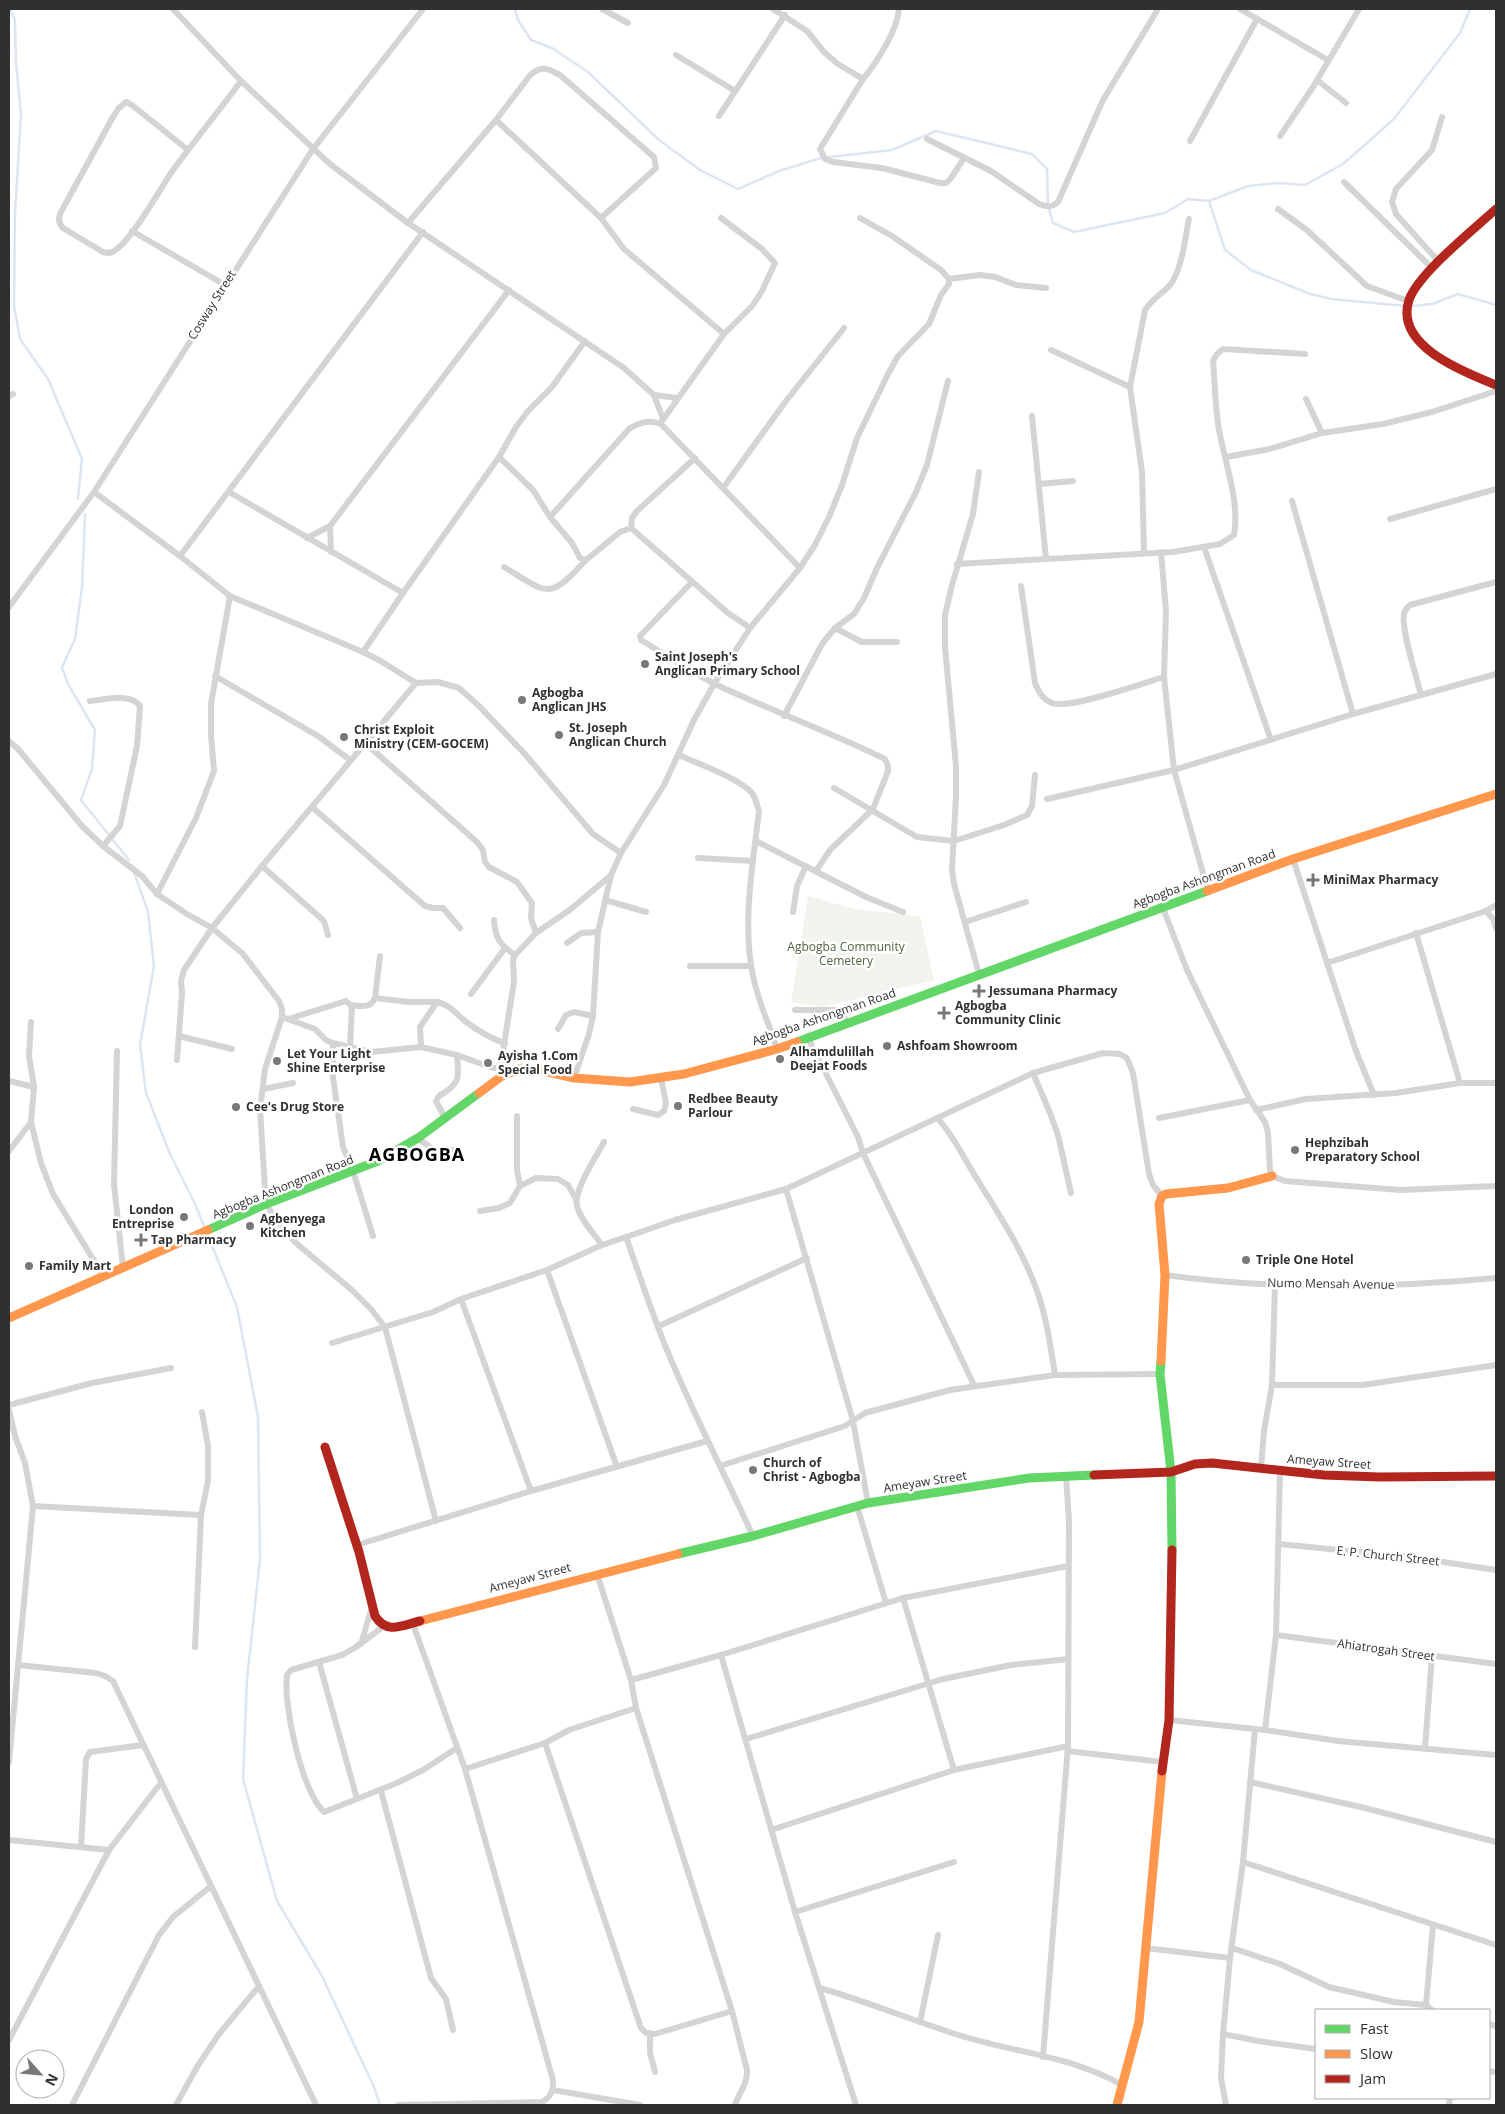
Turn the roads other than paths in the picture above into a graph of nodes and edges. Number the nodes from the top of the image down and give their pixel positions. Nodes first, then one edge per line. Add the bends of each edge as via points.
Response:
1 (424, 9) edge
2 (602, 9) edge
3 (773, 9) edge
4 (900, 9) edge
5 (1158, 9) edge
6 (1240, 9) edge
7 (1359, 9) edge
8 (177, 10) edge
9 (785, 15) junction
10 (1257, 19) junction
11 (628, 23) dead end
12 (676, 55) dead end
13 (1328, 60) junction
14 (863, 79) junction
15 (1317, 80) junction
16 (241, 81) junction
17 (735, 91) junction
18 (1346, 103) dead end
19 (719, 116) dead end
20 (1442, 117) dead end
21 (496, 120) junction
22 (1280, 136) dead end
23 (927, 139) dead end
24 (1190, 141) dead end
25 (313, 149) junction
26 (188, 150) junction
27 (964, 158) junction
28 (1344, 182) dead end
29 (1278, 209) dead end
30 (1496, 210) edge
31 (601, 218) junction
32 (721, 218) dead end
33 (860, 218) dead end
34 (1189, 219) dead end
35 (408, 223) junction
36 (132, 231) junction
37 (423, 232) junction
38 (1436, 265) junction
39 (949, 278) junction
40 (225, 284) junction
41 (1046, 288) dead end
42 (508, 290) junction
43 (1408, 301) junction
44 (844, 328) dead end
45 (724, 334) junction
46 (586, 341) junction
47 (1051, 350) dead end
48 (1306, 354) dead end
49 (948, 381) dead end
50 (1496, 385) edge
51 (1130, 387) junction
52 (1496, 391) edge
53 (654, 395) junction
54 (678, 398) junction
55 (1306, 399) dead end
56 (1032, 416) dead end
57 (662, 422) junction
58 (1322, 433) junction
59 (499, 457) junction
60 (1226, 457) junction
61 (695, 458) junction
62 (979, 472) dead end
63 (1073, 481) dead end
64 (1039, 484) junction
65 (723, 488) junction
66 (1496, 489) edge
67 (94, 492) junction
68 (229, 492) junction
69 (1292, 501) dead end
70 (550, 517) junction
71 (1390, 519) dead end
72 (330, 526) junction
73 (632, 528) junction
74 (307, 538) junction
75 (1204, 547) junction
76 (331, 552) junction
77 (1162, 552) junction
78 (1144, 553) junction
79 (180, 556) junction
80 (1046, 559) junction
81 (586, 560) junction
82 (957, 564) junction
83 (504, 567) dead end
84 (800, 568) junction
85 (692, 582) junction
86 (1496, 582) edge
87 (1021, 586) dead end
88 (402, 592) junction
89 (230, 596) junction
90 (9, 607) edge
91 (750, 628) junction
92 (835, 628) junction
93 (897, 642) dead end
94 (363, 652) junction
95 (1496, 674) edge
96 (216, 676) junction
97 (1164, 677) junction
98 (416, 683) junction
99 (714, 684) junction
100 (1421, 695) junction
101 (90, 701) dead end
102 (1353, 714) junction
103 (784, 716) junction
104 (1271, 740) junction
105 (9, 742) edge
106 (365, 742) junction
107 (679, 754) junction
108 (350, 760) junction
109 (1174, 770) junction
110 (1035, 775) dead end
111 (834, 788) dead end
112 (1496, 794) edge
113 (1047, 799) dead end
114 (312, 807) junction
115 (873, 809) junction
116 (756, 841) junction
117 (954, 841) junction
118 (103, 846) junction
119 (621, 853) junction
120 (698, 858) dead end
121 (1293, 859) junction
122 (753, 861) junction
123 (262, 866) junction
124 (806, 866) junction
125 (816, 871) junction
126 (611, 875) junction
127 (1208, 891) junction
128 (157, 894) junction
129 (605, 900) junction
130 (1026, 902) dead end
131 (1496, 905) edge
132 (1163, 908) junction
133 (1486, 911) junction
134 (646, 912) dead end
135 (793, 912) dead end
136 (904, 912) dead end
137 (494, 920) dead end
138 (965, 922) junction
139 (212, 928) junction
140 (460, 928) dead end
141 (1496, 928) edge
142 (598, 932) junction
143 (1416, 933) junction
144 (536, 934) junction
145 (328, 935) dead end
146 (567, 943) dead end
147 (505, 948) junction
148 (515, 955) junction
149 (380, 956) dead end
150 (1327, 963) junction
151 (690, 966) dead end
152 (751, 966) junction
153 (979, 974) junction
154 (470, 994) dead end
155 (375, 998) junction
156 (437, 1002) junction
157 (351, 1004) junction
158 (795, 1010) dead end
159 (593, 1016) junction
160 (285, 1018) junction
161 (31, 1022) dead end
162 (848, 1024) junction
163 (558, 1029) dead end
164 (179, 1036) junction
165 (808, 1038) junction
166 (332, 1043) junction
167 (505, 1043) junction
168 (350, 1046) junction
169 (421, 1047) junction
170 (232, 1049) dead end
171 (777, 1050) junction
172 (117, 1051) dead end
173 (457, 1055) junction
174 (177, 1060) dead end
175 (500, 1072) junction
176 (1033, 1074) junction
177 (574, 1078) junction
178 (661, 1078) junction
179 (9, 1082) edge
180 (1460, 1082) junction
181 (293, 1083) dead end
182 (1496, 1083) edge
183 (34, 1087) junction
184 (262, 1089) junction
185 (1374, 1095) junction
186 (1250, 1100) junction
187 (633, 1109) dead end
188 (1256, 1110) junction
189 (517, 1116) dead end
190 (445, 1118) junction
191 (1159, 1118) dead end
192 (938, 1119) junction
193 (31, 1122) junction
194 (418, 1138) junction
195 (604, 1142) dead end
196 (457, 1150) dead end
197 (9, 1151) edge
198 (863, 1153) junction
199 (353, 1171) junction
200 (1272, 1176) junction
201 (520, 1186) junction
202 (1496, 1186) edge
203 (786, 1189) junction
204 (1071, 1193) dead end
205 (1162, 1196) junction
206 (576, 1199) junction
207 (266, 1204) junction
208 (480, 1211) dead end
209 (373, 1236) dead end
210 (626, 1237) junction
211 (602, 1245) junction
212 (806, 1258) junction
213 (123, 1268) junction
214 (548, 1270) junction
215 (1165, 1275) junction
216 (104, 1277) junction
217 (1496, 1278) edge
218 (1276, 1284) junction
219 (461, 1299) junction
220 (9, 1318) edge
221 (659, 1326) junction
222 (385, 1327) junction
223 (332, 1344) dead end
224 (1496, 1365) edge
225 (171, 1368) dead end
226 (1160, 1374) junction
227 (1055, 1375) junction
228 (974, 1385) junction
229 (1272, 1385) junction
230 (9, 1406) edge
231 (9, 1410) edge
232 (202, 1412) dead end
233 (853, 1421) junction
234 (12, 1437) edge
235 (706, 1441) junction
236 (325, 1447) dead end
237 (720, 1466) junction
238 (617, 1467) junction
239 (1261, 1467) junction
240 (1280, 1471) junction
241 (1171, 1472) junction
242 (1066, 1476) junction
243 (1496, 1476) edge
244 (531, 1491) junction
245 (868, 1503) junction
246 (33, 1506) junction
247 (857, 1506) junction
248 (201, 1515) junction
249 (436, 1521) junction
250 (753, 1536) junction
251 (1279, 1544) junction
252 (357, 1545) junction
253 (1068, 1566) junction
254 (1496, 1570) edge
255 (597, 1574) junction
256 (903, 1598) junction
257 (886, 1603) junction
258 (372, 1607) junction
259 (413, 1624) junction
260 (384, 1626) junction
261 (1276, 1635) junction
262 (361, 1644) junction
263 (195, 1647) dead end
264 (721, 1655) junction
265 (1432, 1656) junction
266 (1068, 1659) junction
267 (319, 1662) junction
268 (1496, 1664) edge
269 (18, 1665) junction
270 (631, 1680) junction
271 (928, 1683) junction
272 (636, 1708) junction
273 (1170, 1720) junction
274 (1255, 1729) junction
275 (1265, 1730) junction
276 (746, 1739) junction
277 (545, 1743) junction
278 (143, 1745) junction
279 (457, 1748) junction
280 (1068, 1748) junction
281 (1425, 1748) junction
282 (1496, 1755) edge
283 (9, 1762) edge
284 (1162, 1762) junction
285 (465, 1769) junction
286 (954, 1770) junction
287 (1250, 1782) junction
288 (160, 1784) junction
289 (381, 1791) junction
290 (357, 1799) junction
291 (771, 1830) junction
292 (9, 1840) edge
293 (1496, 1842) edge
294 (82, 1847) junction
295 (109, 1850) junction
296 (954, 1862) dead end
297 (1243, 1862) junction
298 (211, 1886) junction
299 (795, 1912) junction
300 (1433, 1925) junction
301 (938, 1934) dead end
302 (1496, 1945) edge
303 (1145, 1948) junction
304 (1232, 1948) junction
305 (1230, 1958) junction
306 (259, 1986) junction
307 (820, 1988) junction
308 (1426, 2005) junction
309 (1431, 2009) edge
310 (732, 2011) junction
311 (920, 2022) junction
312 (454, 2030) dead end
313 (650, 2033) junction
314 (1223, 2034) junction
315 (9, 2040) edge
316 (1315, 2048) edge
317 (1043, 2057) junction
318 (654, 2072) dead end
319 (1122, 2085) junction
320 (553, 2090) junction
321 (72, 2105) edge
322 (176, 2105) edge
323 (316, 2105) edge
324 (398, 2105) edge
325 (472, 2105) edge
326 (640, 2105) edge
327 (735, 2105) edge
328 (856, 2105) edge
329 (1117, 2105) edge
330 (1226, 2105) edge

1 - 25 street, Cosway Street
2 - 11 street
3 - 9 street
4 - 14 street via 878,59
5 - 27 street via 1103,100 1054,206 1039,204 991,171
6 - 10 street
7 - 13 street
8 - 16 street
9 - 14 street via 807,31 838,64
9 - 17 street
10 - 13 street
10 - 24 street
12 - 17 street
13 - 15 street
14 - 27 street via 820,149 825,159 946,183
15 - 18 street
15 - 22 street
16 - 25 street
16 - 26 street
17 - 19 street
20 - 38 street via 1432,150 1396,189 1392,202 1396,214
21 - 31 street
21 - 31 street via 531,74 538,68 547,69 560,75 654,157 656,168
21 - 35 street
23 - 27 street
25 - 35 street
25 - 40 street, Cosway Street
26 - 36 street
26 - 36 street via 132,105 126,102 118,109 58,219 63,228 109,253 115,251
28 - 38 street
29 - 43 street via 1308,231 1367,286
30 - 38 street
31 - 45 street via 624,248
32 - 45 street via 775,263 753,305
33 - 39 street via 892,236
34 - 51 street via 1178,271 1169,287 1145,310
35 - 37 street
36 - 40 street
37 - 42 street
37 - 68 street
38 - 43 street
39 - 41 street via 980,275 1031,288
39 - 84 street via 929,324 898,356 888,374 857,438 829,517
40 - 67 street, Cosway Street
42 - 46 street
42 - 72 street
43 - 50 street via 1408,324 1428,350 1452,366
44 - 65 street
45 - 54 street
46 - 53 street
46 - 59 street via 552,387 528,411
47 - 51 street
48 - 60 street via 1223,349 1216,354 1213,361 1217,415
49 - 92 street via 927,465 916,492 860,607
51 - 78 street via 1142,472
52 - 58 street via 1392,422
53 - 54 street
53 - 57 street
54 - 57 street
55 - 58 street
56 - 64 street
57 - 61 street
57 - 70 street via 646,421 628,429
58 - 60 street via 1270,449
59 - 70 street via 533,490
59 - 88 street
60 - 75 street via 1236,522 1234,535 1220,544
61 - 65 street
61 - 73 street via 636,512
62 - 82 street via 973,514
63 - 64 street
64 - 80 street
65 - 84 street
66 - 71 street
67 - 79 street
67 - 90 street, Cosway Street
68 - 74 street
68 - 79 street
69 - 102 street
70 - 81 street via 580,558
72 - 74 street
72 - 76 street
73 - 81 street via 620,532
73 - 85 street
74 - 76 street
75 - 77 street
75 - 104 street
76 - 88 street
77 - 78 street
77 - 97 street via 1166,611
78 - 80 street
79 - 89 street
80 - 82 street
81 - 83 street via 567,581 553,589 542,590
82 - 117 street via 945,615 956,766
84 - 91 street
85 - 91 street
85 - 99 street via 640,638
86 - 100 street via 1405,610 1407,640
87 - 97 street via 1035,683 1045,700 1054,704 1076,702
88 - 94 street
89 - 94 street
89 - 96 street
91 - 99 street
92 - 93 street via 862,642
92 - 103 street via 822,644
94 - 98 street
95 - 100 street
96 - 108 street via 318,736
96 - 128 street via 211,704 214,771 196,818
97 - 109 street
98 - 106 street
98 - 119 street via 438,682 458,688 524,753 593,834
99 - 103 street
99 - 107 street
100 - 102 street
101 - 118 street via 127,698 140,706 137,746 120,826
102 - 104 street
103 - 115 street via 838,736 885,759 888,770
104 - 109 street
105 - 118 street
106 - 108 street
106 - 144 street via 477,842 489,867 517,882 532,903 531,918
107 - 116 street via 751,792 759,811
107 - 119 street
108 - 114 street
109 - 113 street
109 - 127 street
110 - 117 street via 1032,806 1027,815
111 - 115 street
112 - 121 street, Agbogba Ashongman Road
114 - 123 street
114 - 140 street via 425,906 443,908
115 - 117 street via 917,837
115 - 125 street via 830,850
116 - 122 street
116 - 124 street
117 - 138 street via 952,870
118 - 128 street via 142,876
119 - 126 street
120 - 122 street
121 - 127 street, Agbogba Ashongman Road
121 - 150 street
122 - 152 street via 749,924
123 - 139 street
123 - 145 street via 324,921
124 - 125 street
124 - 135 street via 797,886
125 - 136 street
126 - 129 street
126 - 144 street
127 - 132 street, Agbogba Ashongman Road
128 - 139 street
129 - 134 street
129 - 142 street
130 - 138 street
131 - 133 street
132 - 153 street, Agbogba Ashongman Road
132 - 186 street via 1187,970
133 - 141 street
133 - 143 street
137 - 147 street via 494,933
138 - 153 street
139 - 160 street via 243,954 279,1001
139 - 164 street via 184,970
142 - 146 street via 581,933
142 - 159 street
143 - 150 street
143 - 180 street
144 - 148 street
147 - 148 street
147 - 154 street
148 - 167 street
149 - 155 street
150 - 185 street
151 - 152 street
152 - 171 street
153 - 162 street, Agbogba Ashongman Road
155 - 156 street
155 - 157 street via 367,1006
156 - 167 street via 446,1004 468,1024 492,1039
156 - 169 street via 420,1027
157 - 160 street via 346,1001
157 - 168 street
158 - 162 street via 835,1010
159 - 163 street via 574,1012 566,1015
159 - 177 street
160 - 166 street via 315,1029
160 - 184 street via 265,1069
161 - 183 street via 29,1056
162 - 165 street, Agbogba Ashongman Road
164 - 170 street
164 - 174 street
165 - 171 street, Agbogba Ashongman Road
165 - 198 street
166 - 168 street
166 - 199 street via 333,1077 343,1147
167 - 175 street
168 - 169 street via 371,1052
169 - 173 street
171 - 178 street, Agbogba Ashongman Road
172 - 213 street via 114,1184
173 - 175 street
173 - 190 street via 458,1082 436,1101
175 - 177 street, Agbogba Ashongman Road via 528,1068
175 - 190 street, Agbogba Ashongman Road
176 - 192 street
176 - 204 street via 1058,1135
176 - 205 street via 1103,1053 1127,1058 1133,1073 1149,1174
177 - 178 street, Agbogba Ashongman Road via 614,1082
178 - 187 street via 666,1104 664,1111 658,1115
179 - 183 street
180 - 182 street
180 - 185 street
181 - 184 street
183 - 193 street
184 - 207 street via 260,1109
185 - 188 street via 1306,1100
186 - 188 street
186 - 191 street
188 - 200 street via 1268,1133
189 - 201 street
190 - 194 street, Agbogba Ashongman Road
192 - 198 street
192 - 227 street via 957,1143 1020,1251 1035,1284 1048,1326
193 - 197 street
193 - 216 street via 53,1194
194 - 196 street via 435,1151
194 - 199 street, Agbogba Ashongman Road
195 - 206 street
198 - 203 street
198 - 228 street
199 - 207 street, Agbogba Ashongman Road
199 - 209 street
200 - 202 street via 1285,1181 1400,1190
200 - 205 street via 1228,1188 1180,1191
201 - 206 street via 536,1178 558,1179 568,1185
201 - 208 street via 510,1203
203 - 210 street
203 - 212 street
205 - 215 street via 1159,1204
206 - 211 street via 578,1210
207 - 213 street, Agbogba Ashongman Road
207 - 222 street via 296,1243 353,1291
210 - 211 street
210 - 221 street
211 - 214 street
212 - 221 street
212 - 233 street
213 - 216 street, Agbogba Ashongman Road
214 - 219 street
214 - 238 street
215 - 218 street, Numo Mensah Avenue
215 - 226 street
216 - 220 street, Agbogba Ashongman Road
217 - 218 street, Numo Mensah Avenue via 1394,1285
218 - 229 street
219 - 222 street via 433,1312
219 - 244 street
221 - 235 street
222 - 223 street
222 - 249 street
224 - 229 street via 1363,1385
225 - 230 street via 92,1383
226 - 227 street
226 - 241 street
227 - 228 street
228 - 233 street via 888,1406 865,1413
229 - 239 street
231 - 234 street
232 - 248 street via 208,1446 208,1481
233 - 237 street
233 - 245 street
234 - 246 street via 25,1462
235 - 237 street
235 - 238 street
236 - 252 street
237 - 250 street
238 - 244 street
239 - 240 street, Ameyaw Street
239 - 241 street, Ameyaw Street via 1195,1464
240 - 243 street, Ameyaw Street via 1419,1478
240 - 251 street
241 - 242 street, Ameyaw Street
241 - 273 street
242 - 245 street, Ameyaw Street via 1029,1478
242 - 253 street
244 - 249 street
245 - 247 street, Ameyaw Street
246 - 248 street
246 - 269 street
247 - 250 street, Ameyaw Street
247 - 257 street
248 - 263 street
249 - 252 street
250 - 255 street, Ameyaw Street
251 - 254 street, E. P. Church Street
251 - 261 street
252 - 258 street
253 - 256 street
253 - 266 street
255 - 259 street, Ameyaw Street
255 - 270 street
256 - 257 street
256 - 271 street
257 - 264 street
258 - 260 street
258 - 262 street
259 - 260 street, Ameyaw Street via 392,1628
259 - 279 street
260 - 262 street
261 - 265 street, Ahiatrogah Street
261 - 275 street
262 - 267 street via 342,1655
264 - 270 street
264 - 276 street
265 - 268 street, Ahiatrogah Street
265 - 281 street
266 - 271 street via 1011,1665
266 - 280 street
267 - 290 street
267 - 290 street via 291,1670 287,1675 294,1745 315,1803 324,1812
269 - 278 street via 105,1676 113,1681
269 - 283 street
270 - 272 street
271 - 276 street
271 - 286 street
272 - 277 street via 569,1730
272 - 310 street
273 - 274 street
273 - 284 street
274 - 275 street
274 - 287 street
275 - 281 street via 1338,1741
276 - 291 street
277 - 285 street
277 - 313 street via 637,2020 646,2033
278 - 288 street
278 - 294 street via 90,1752 86,1759
279 - 285 street
279 - 289 street via 424,1770
280 - 284 street
280 - 286 street
280 - 317 street
281 - 282 street
284 - 303 street
285 - 320 street via 553,2080
286 - 291 street
287 - 293 street
287 - 297 street
288 - 295 street
288 - 298 street
289 - 290 street
289 - 312 street via 431,1978 446,1999
291 - 299 street
292 - 294 street
294 - 295 street
295 - 315 street
296 - 299 street
297 - 300 street
297 - 304 street
298 - 306 street
298 - 321 street via 173,1917 159,1936
299 - 307 street
300 - 302 street
300 - 308 street
301 - 311 street
303 - 305 street
303 - 319 street via 1139,2022
304 - 305 street
304 - 308 street via 1280,1964 1329,1986 1394,2002
305 - 314 street
306 - 322 street via 213,2042
306 - 323 street
307 - 311 street
307 - 328 street
308 - 309 street
310 - 313 street
310 - 327 street via 748,2077
311 - 317 street
313 - 318 street
314 - 316 street via 1258,2042
314 - 330 street via 1221,2078
317 - 319 street via 1079,2064
319 - 329 street
320 - 325 street via 550,2097 542,2102
320 - 326 street
324 - 325 street

